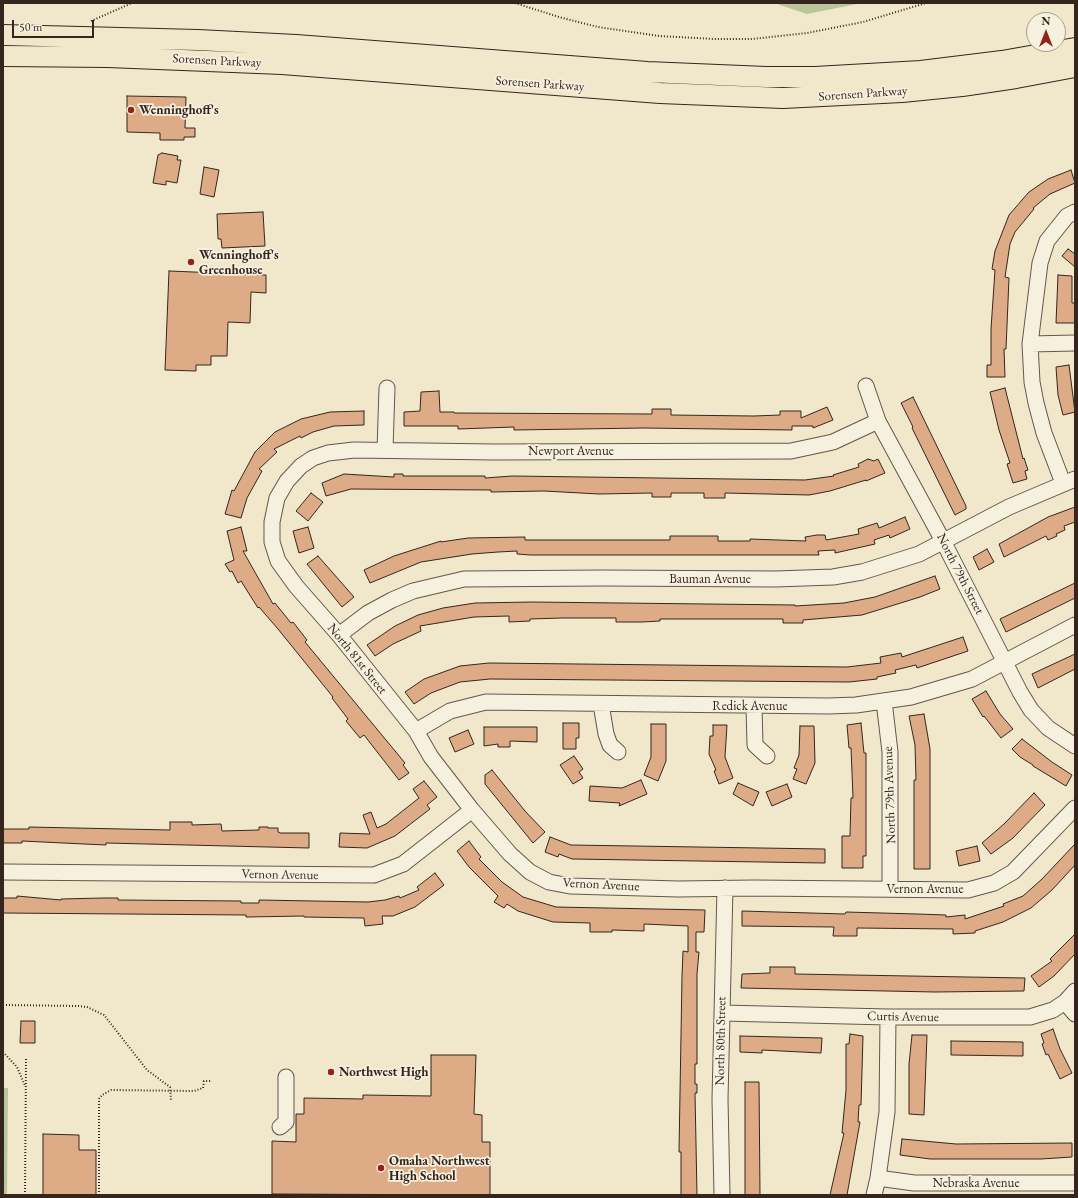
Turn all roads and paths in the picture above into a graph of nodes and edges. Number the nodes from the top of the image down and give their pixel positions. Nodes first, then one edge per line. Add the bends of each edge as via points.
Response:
1 (515, 3) edge
2 (926, 3) edge
3 (3, 35) edge
4 (1075, 48) edge
5 (3, 56) edge
6 (1075, 67) edge
7 (1075, 212) edge
8 (1075, 343) edge
9 (1030, 344) junction
10 (866, 386) dead end
11 (387, 388) dead end
12 (878, 421) junction
13 (385, 450) junction
14 (1069, 481) edge
15 (277, 498) joint
16 (943, 541) junction
17 (1075, 625) edge
18 (338, 635) junction
19 (1005, 662) junction
20 (884, 701) junction
21 (601, 704) junction
22 (754, 706) junction
23 (416, 731) junction
24 (1075, 746) edge
25 (618, 752) dead end
26 (767, 756) dead end
27 (1075, 808) edge
28 (472, 810) junction
29 (3, 872) edge
30 (725, 888) junction
31 (890, 890) junction
32 (1070, 997) edge
33 (3, 1005) edge
34 (722, 1013) junction
35 (1075, 1014) edge
36 (888, 1017) junction
37 (3, 1052) edge
38 (26, 1058) dead end
39 (286, 1077) dead end
40 (212, 1080) dead end
41 (171, 1090) junction
42 (26, 1097) junction
43 (171, 1100) dead end
44 (280, 1127) dead end
45 (878, 1178) junction
46 (1075, 1183) edge
47 (985, 1190) edge
48 (25, 1195) edge
49 (99, 1195) edge
50 (722, 1195) edge
51 (874, 1195) edge

1 - 2 path via 605,28 659,36 752,39 807,34 863,22
3 - 4 main road, Sorensen Parkway via 296,45 646,72 766,77 921,71 1002,61
5 - 6 main road, Sorensen Parkway via 208,60 660,93 783,98 962,86
7 - 9 street via 1067,216 1047,242 1040,263
8 - 9 street
9 - 14 street via 1032,382 1044,433
10 - 12 street, North 79th Street
11 - 13 street
12 - 13 street, Newport Avenue via 833,442 791,451
12 - 16 street, North 79th Street
13 - 15 street, Newport Avenue via 340,451 313,458 287,481
14 - 16 street, Bauman Avenue via 1008,507
15 - 18 street, North 81st Street via 272,522 272,542 278,561
16 - 18 street, Bauman Avenue via 919,554 884,566 833,577 464,579 413,591 392,600 368,613
16 - 19 street, North 79th Street
17 - 19 street, Redick Avenue
18 - 23 street, North 81st Street
19 - 20 street, Redick Avenue via 950,687
19 - 24 street, North 79th Street via 1031,710 1048,728
20 - 22 street, Redick Avenue via 856,705
20 - 31 street, North 79th Avenue via 890,752
21 - 22 street, Redick Avenue
21 - 23 street, Redick Avenue via 486,702 450,711
21 - 25 street via 606,734 610,745
22 - 26 street via 756,745
23 - 28 street, North 81st Street via 431,757
27 - 31 street, Vernon Avenue via 1023,863 1013,872 994,882 960,891
28 - 29 street, Vernon Avenue via 403,864 374,875
28 - 30 street, Vernon Avenue via 510,854 530,872 548,882 589,886
30 - 31 street, Vernon Avenue
30 - 34 street, North 80th Street
32 - 35 street
32 - 36 street, Curtis Avenue via 1042,1015 1030,1017
33 - 41 path via 66,1006 96,1010 110,1020 143,1066
34 - 36 street, Curtis Avenue
34 - 50 street, North 80th Street
36 - 45 street via 887,1112
37 - 42 path via 17,1067 25,1085
38 - 42 path
39 - 44 street via 286,1122
40 - 41 path via 204,1080 203,1088 200,1090
41 - 43 path
41 - 49 path via 111,1090 102,1095 99,1103
42 - 48 path
45 - 47 street, Nebraska Avenue
45 - 51 street
46 - 47 street, Nebraska Avenue

